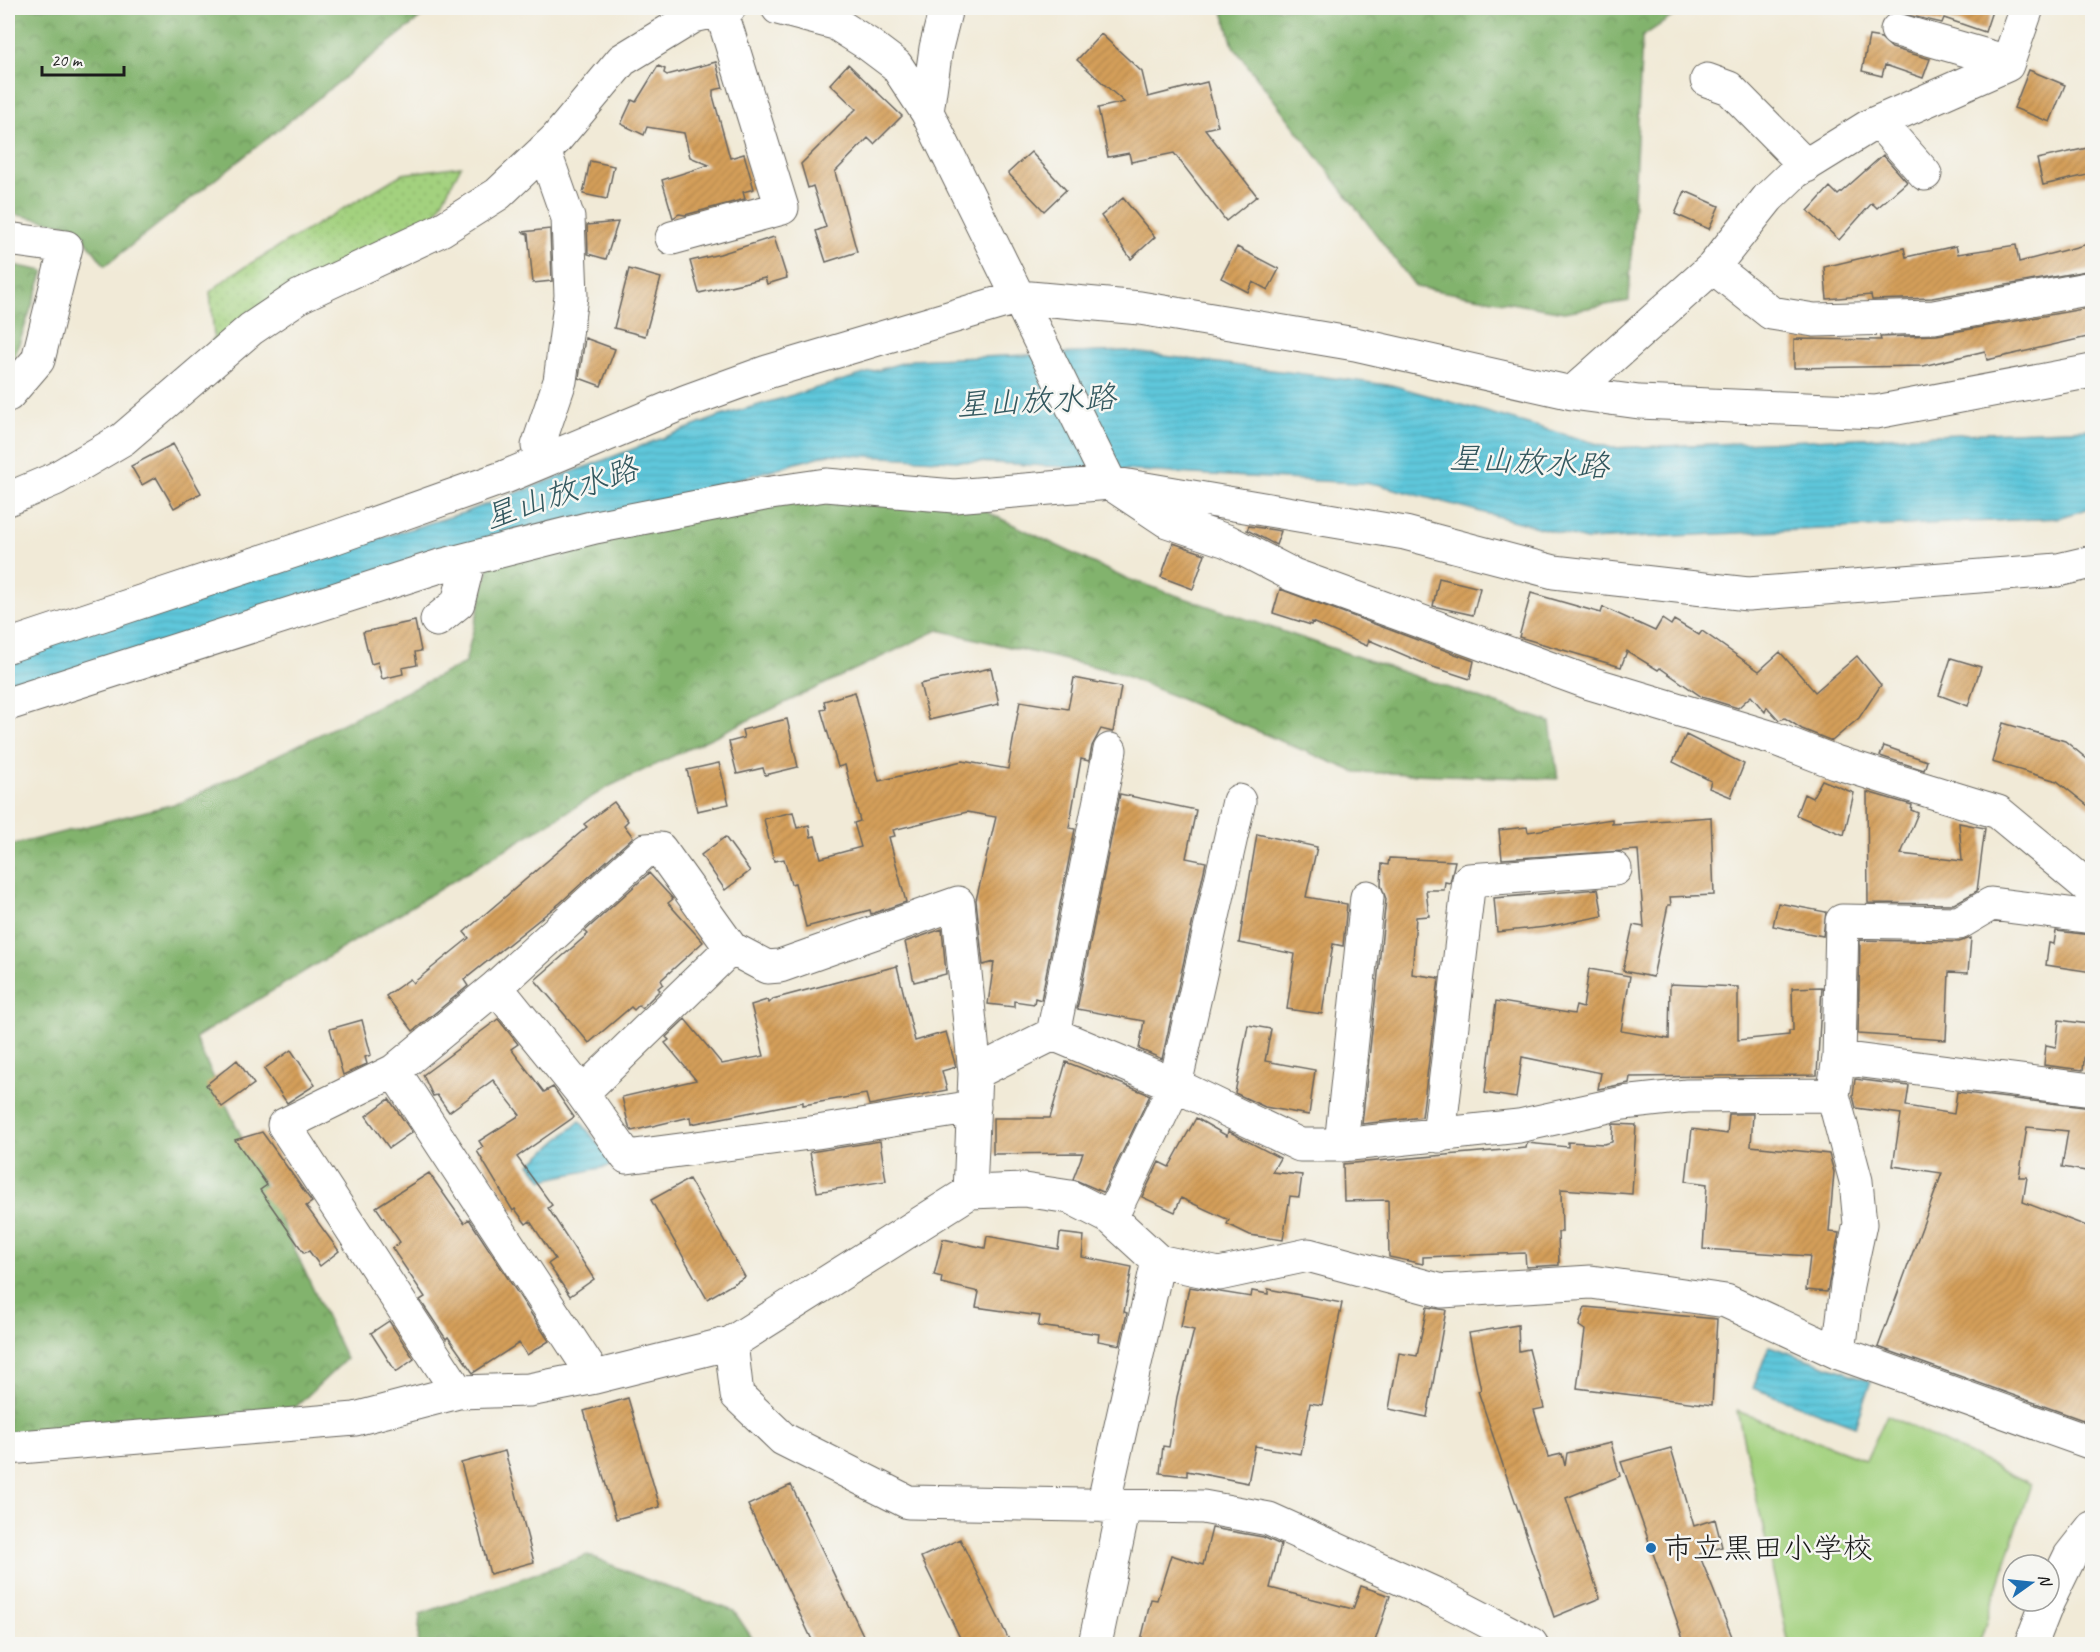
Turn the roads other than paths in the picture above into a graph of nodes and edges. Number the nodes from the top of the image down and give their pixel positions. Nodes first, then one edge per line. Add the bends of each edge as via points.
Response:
1 (778, 8) edge
2 (946, 8) edge
3 (2026, 8) edge
4 (725, 9) edge
5 (1897, 30) dead end
6 (2008, 63) junction
7 (1707, 80) dead end
8 (927, 112) junction
9 (1879, 122) junction
10 (544, 150) junction
11 (1806, 166) junction
12 (1925, 174) dead end
13 (672, 238) dead end
14 (8, 239) edge
15 (1713, 267) junction
16 (2092, 288) edge
17 (1019, 297) junction
18 (2092, 371) edge
19 (1572, 393) junction
20 (8, 395) edge
21 (544, 460) junction
22 (1110, 483) junction
23 (8, 499) edge
24 (469, 559) junction
25 (2092, 562) edge
26 (437, 620) dead end
27 (8, 646) edge
28 (8, 704) edge
29 (1110, 750) dead end
30 (1239, 801) dead end
31 (1615, 869) dead end
32 (2092, 891) edge
33 (1367, 897) dead end
34 (2092, 917) edge
35 (731, 948) junction
36 (496, 987) junction
37 (1053, 1034) junction
38 (1839, 1058) junction
39 (394, 1071) junction
40 (975, 1072) junction
41 (1175, 1085) junction
42 (2092, 1090) edge
43 (582, 1093) junction
44 (1833, 1095) junction
45 (974, 1107) junction
46 (1439, 1136) junction
47 (1341, 1144) junction
48 (970, 1192) junction
49 (1111, 1218) junction
50 (1158, 1261) junction
51 (731, 1343) junction
52 (1839, 1353) junction
53 (595, 1377) junction
54 (458, 1392) junction
55 (2092, 1443) edge
56 (8, 1448) edge
57 (1114, 1507) junction
58 (2092, 1528) edge
59 (2061, 1574) edge
60 (2043, 1613) edge
61 (1095, 1644) edge
62 (1531, 1644) edge
63 (2031, 1644) edge

1 - 8 street via 835,23 868,44 896,65
2 - 8 street
3 - 6 street
4 - 10 street via 694,16 622,60
4 - 13 street via 782,208
5 - 6 street
6 - 9 street
7 - 11 street via 1729,88
8 - 17 street
9 - 11 street
9 - 12 street
10 - 21 street via 568,218 571,296 560,381 538,446
10 - 23 street via 498,194 441,230 300,296 251,328 123,439 55,479
11 - 15 street via 1768,198
14 - 20 street via 66,247 38,360
15 - 16 street via 1771,313 1814,320 1934,317
15 - 19 street
17 - 19 street via 1140,308 1355,344
17 - 21 street via 767,372
17 - 22 street
18 - 19 street via 1876,412 1639,402
21 - 27 street via 336,537
22 - 24 street via 954,496 826,485 595,527
22 - 25 street via 1405,533 1554,572 1748,594 2058,570
22 - 32 street via 1167,521 1227,541 1293,575 1590,684 1773,738 1835,762 1998,812
24 - 26 street via 458,603
24 - 28 street
29 - 37 street
30 - 41 street
31 - 46 street via 1469,880
33 - 47 street
34 - 38 street via 1991,904 1959,923 1842,921
35 - 36 street via 660,849 646,850
35 - 40 street via 767,967 780,966 958,903
35 - 43 street
36 - 39 street
36 - 43 street
37 - 40 street
37 - 41 street
38 - 42 street
38 - 44 street
39 - 53 street
39 - 54 street via 284,1125
40 - 45 street
41 - 47 street via 1300,1145
41 - 49 street
43 - 45 street via 627,1157
44 - 46 street via 1676,1097 1623,1103 1519,1126
44 - 52 street via 1856,1181 1860,1224 1847,1285
45 - 48 street
46 - 47 street
48 - 49 street via 1024,1190 1070,1197
48 - 51 street
49 - 50 street
50 - 52 street via 1219,1274 1308,1255 1442,1291 1591,1282 1636,1288 1726,1301
50 - 57 street
51 - 53 street
51 - 57 street via 737,1395 783,1439 908,1502
52 - 55 street
53 - 54 street via 529,1390
54 - 56 street via 355,1419
57 - 61 street
57 - 62 street via 1203,1507 1269,1519 1434,1594
58 - 59 street
60 - 63 street

